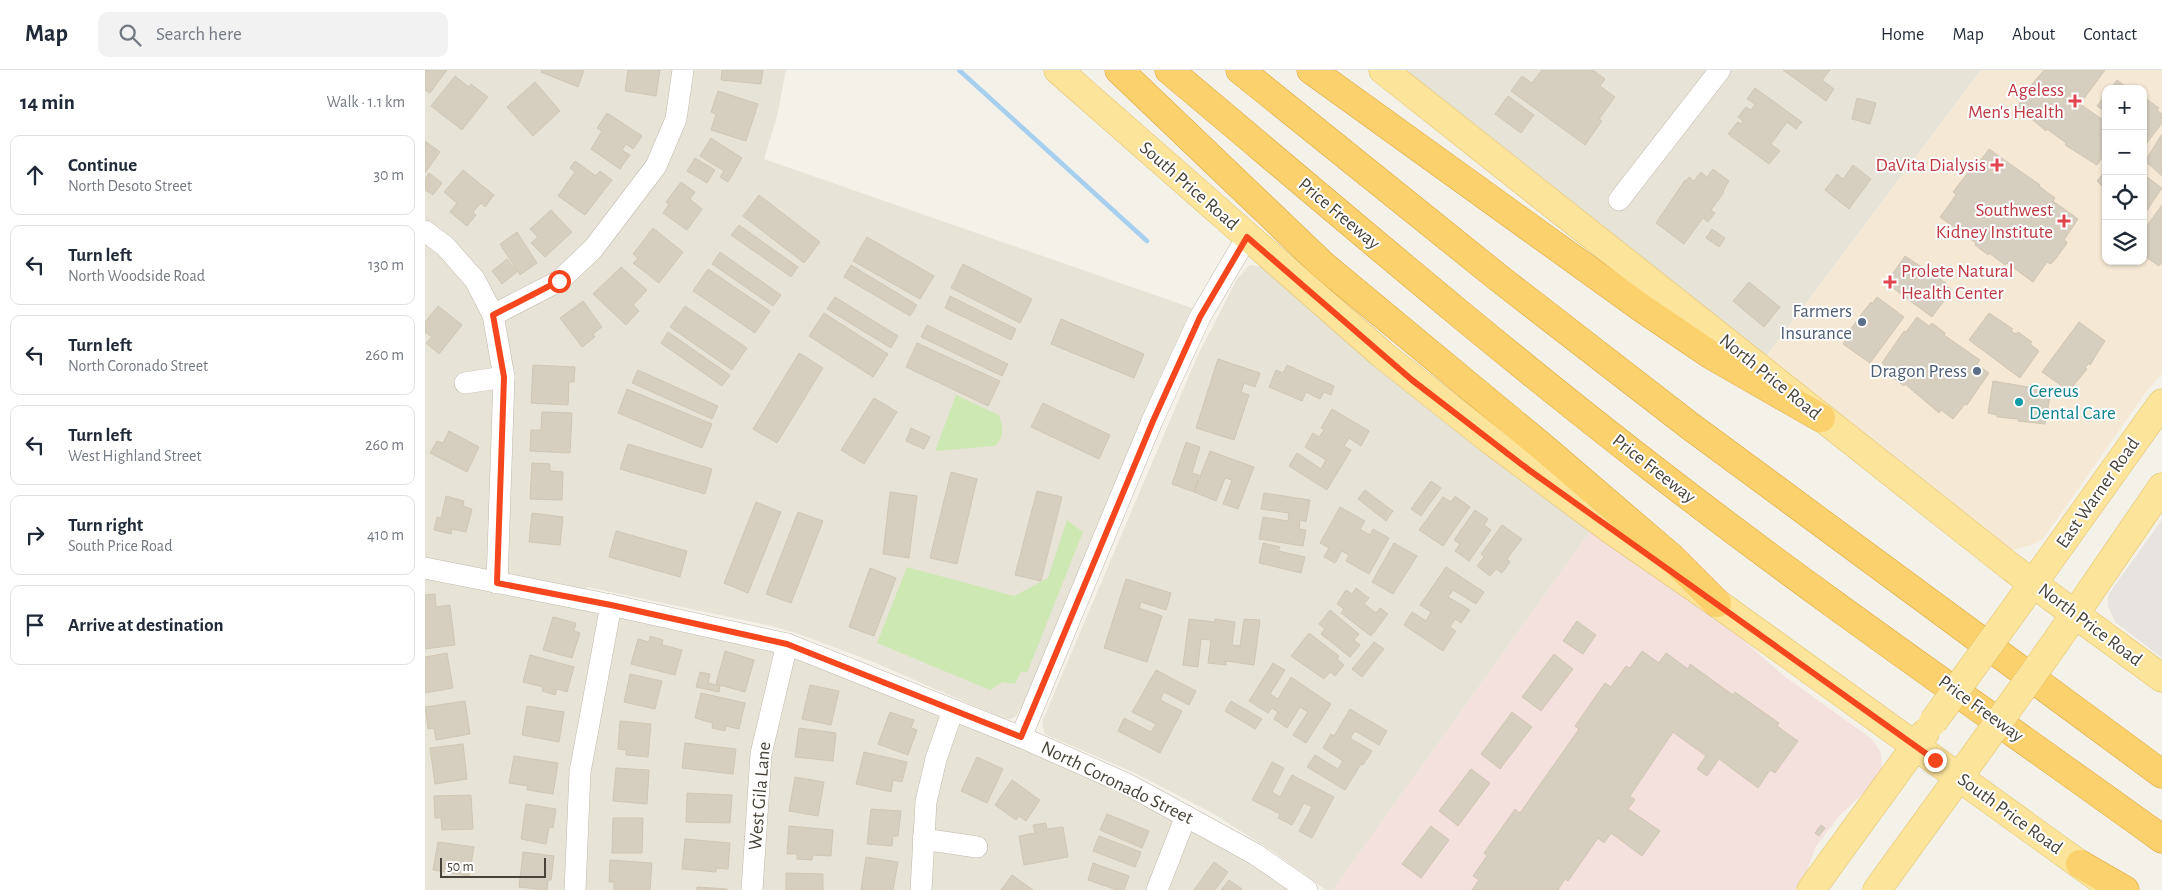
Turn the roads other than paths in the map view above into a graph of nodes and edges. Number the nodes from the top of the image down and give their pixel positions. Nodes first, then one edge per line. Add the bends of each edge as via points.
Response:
1 (683, 70) edge
2 (1058, 70) edge
3 (1119, 70) edge
4 (1169, 70) edge
5 (1240, 70) edge
6 (1311, 70) edge
7 (1383, 70) edge
8 (1720, 70) edge
9 (1619, 200) dead end
10 (425, 231) edge
11 (1247, 237) junction
12 (493, 315) junction
13 (504, 377) junction
14 (465, 383) dead end
15 (2162, 403) edge
16 (1821, 418) junction
17 (2162, 488) edge
18 (425, 568) edge
19 (497, 583) junction
20 (2034, 583) junction
21 (1717, 603) junction
22 (611, 605) junction
23 (2075, 614) junction
24 (787, 644) junction
25 (2162, 678) edge
26 (953, 710) junction
27 (1021, 737) junction
28 (1915, 747) junction
29 (2162, 774) edge
30 (1959, 777) junction
31 (1186, 816) junction
32 (923, 839) junction
33 (2162, 839) edge
34 (977, 847) dead end
35 (2079, 864) junction
36 (575, 890) edge
37 (752, 890) edge
38 (921, 890) edge
39 (1157, 890) edge
40 (1307, 890) edge
41 (1811, 890) edge
42 (1877, 890) edge
43 (2115, 890) edge
44 (2125, 890) edge

1 - 12 street via 676,119 656,166 593,250 559,281
2 - 11 main road, South Price Road
3 - 21 highway via 1323,265 1671,557
4 - 33 highway, Price Freeway via 1461,315 1654,470 1768,556
5 - 29 highway via 1500,279 1690,426
6 - 16 highway via 1711,355
7 - 16 main road, North Price Road
8 - 9 street
10 - 12 street via 445,246 475,280
11 - 21 main road, South Price Road via 1412,380 1610,529
11 - 27 street via 1200,317 1156,412
12 - 13 street
13 - 14 street
13 - 19 street
15 - 20 main road, East Warner Road
16 - 20 main road, North Price Road
17 - 23 main road
18 - 19 street, North Coronado Street
19 - 22 street, North Coronado Street
20 - 23 main road, North Price Road
20 - 28 main road, East Warner Road, bridge
21 - 28 main road, South Price Road
22 - 24 street, North Coronado Street
22 - 36 street via 580,772
23 - 25 main road, North Price Road
23 - 30 main road, bridge
24 - 26 street, North Coronado Street
24 - 37 street, West Gila Lane via 761,754
26 - 27 street, North Coronado Street
26 - 32 street via 936,759 926,802
27 - 31 street, North Coronado Street via 1127,784
28 - 30 main road, South Price Road
28 - 41 main road, East Warner Road
30 - 35 main road, South Price Road
30 - 42 main road
31 - 39 street
31 - 40 street, North Coronado Street via 1255,854
32 - 34 street
32 - 38 street
35 - 43 main road, South Price Road
35 - 44 highway

